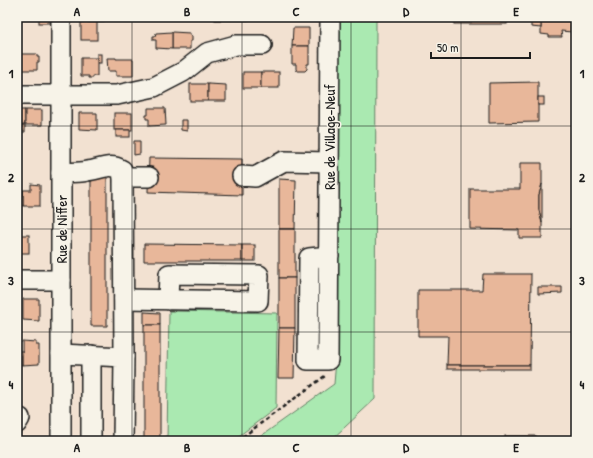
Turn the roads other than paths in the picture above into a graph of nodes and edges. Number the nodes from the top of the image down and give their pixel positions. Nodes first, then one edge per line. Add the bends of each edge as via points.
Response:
1 (61, 17) edge
2 (330, 17) edge
3 (262, 45) dead end
4 (17, 95) edge
5 (61, 95) junction
6 (329, 162) junction
7 (61, 173) junction
8 (242, 176) dead end
9 (123, 177) junction
10 (149, 177) dead end
11 (17, 280) edge
12 (61, 280) junction
13 (124, 299) junction
14 (168, 300) dead end
15 (61, 354) junction
16 (91, 355) junction
17 (124, 357) junction
18 (328, 360) road end
19 (61, 441) edge
20 (91, 441) edge
21 (123, 441) edge

1 - 5 street, Rue de Niffer
2 - 6 street, Rue de Village-Neuf
3 - 5 street via 236,45 207,53 183,72 154,87 117,94
4 - 5 street
5 - 7 street, Rue de Niffer
6 - 8 street via 284,161 256,177
6 - 18 street, Rue de Village-Neuf
7 - 9 street via 87,172 109,166 122,170
7 - 12 street, Rue de Niffer
9 - 10 street
9 - 13 street
11 - 12 street
12 - 15 street, Rue de Niffer
13 - 14 street
13 - 17 street
15 - 16 street
15 - 19 street, Rue de Niffer
16 - 17 street
16 - 20 street
17 - 21 street

